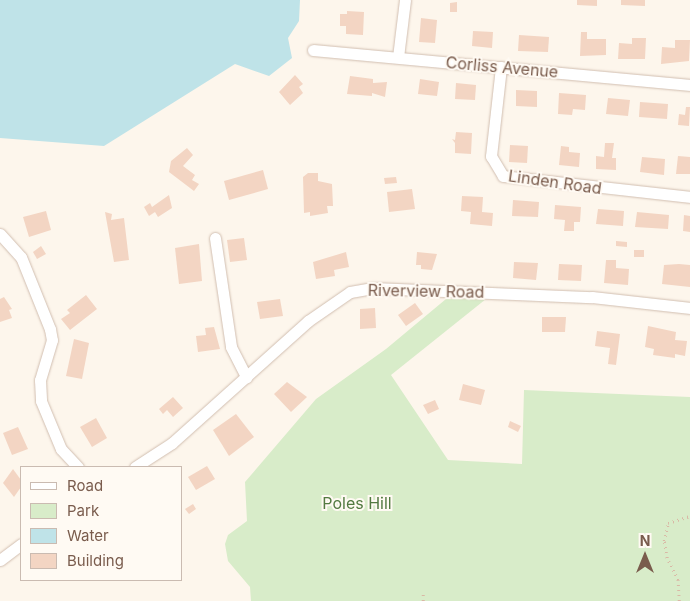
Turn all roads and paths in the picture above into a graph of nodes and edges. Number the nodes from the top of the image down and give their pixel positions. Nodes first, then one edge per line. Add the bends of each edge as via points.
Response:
1 (405, 0) edge
2 (313, 50) dead end
3 (398, 57) junction
4 (501, 67) junction
5 (690, 85) edge
6 (690, 197) edge
7 (0, 234) edge
8 (215, 238) dead end
9 (690, 308) edge
10 (246, 377) junction
11 (77, 466) edge
12 (136, 466) edge
13 (690, 516) edge
14 (20, 545) edge
15 (0, 560) edge
16 (423, 592) dead end
17 (423, 601) edge
18 (679, 601) edge

1 - 3 street
2 - 3 street, Corliss Avenue
3 - 4 street, Corliss Avenue
4 - 5 street, Corliss Avenue
4 - 6 street, Linden Road via 491,156 503,176
7 - 11 street via 21,257 50,329 52,340 40,380 41,401 61,448
8 - 10 street via 231,347
9 - 10 street, Riverview Road via 592,297 361,289 340,297 318,312
10 - 12 street, Riverview Road via 172,443
13 - 18 path via 668,523 664,541 667,558 678,580
14 - 15 street
16 - 17 path

